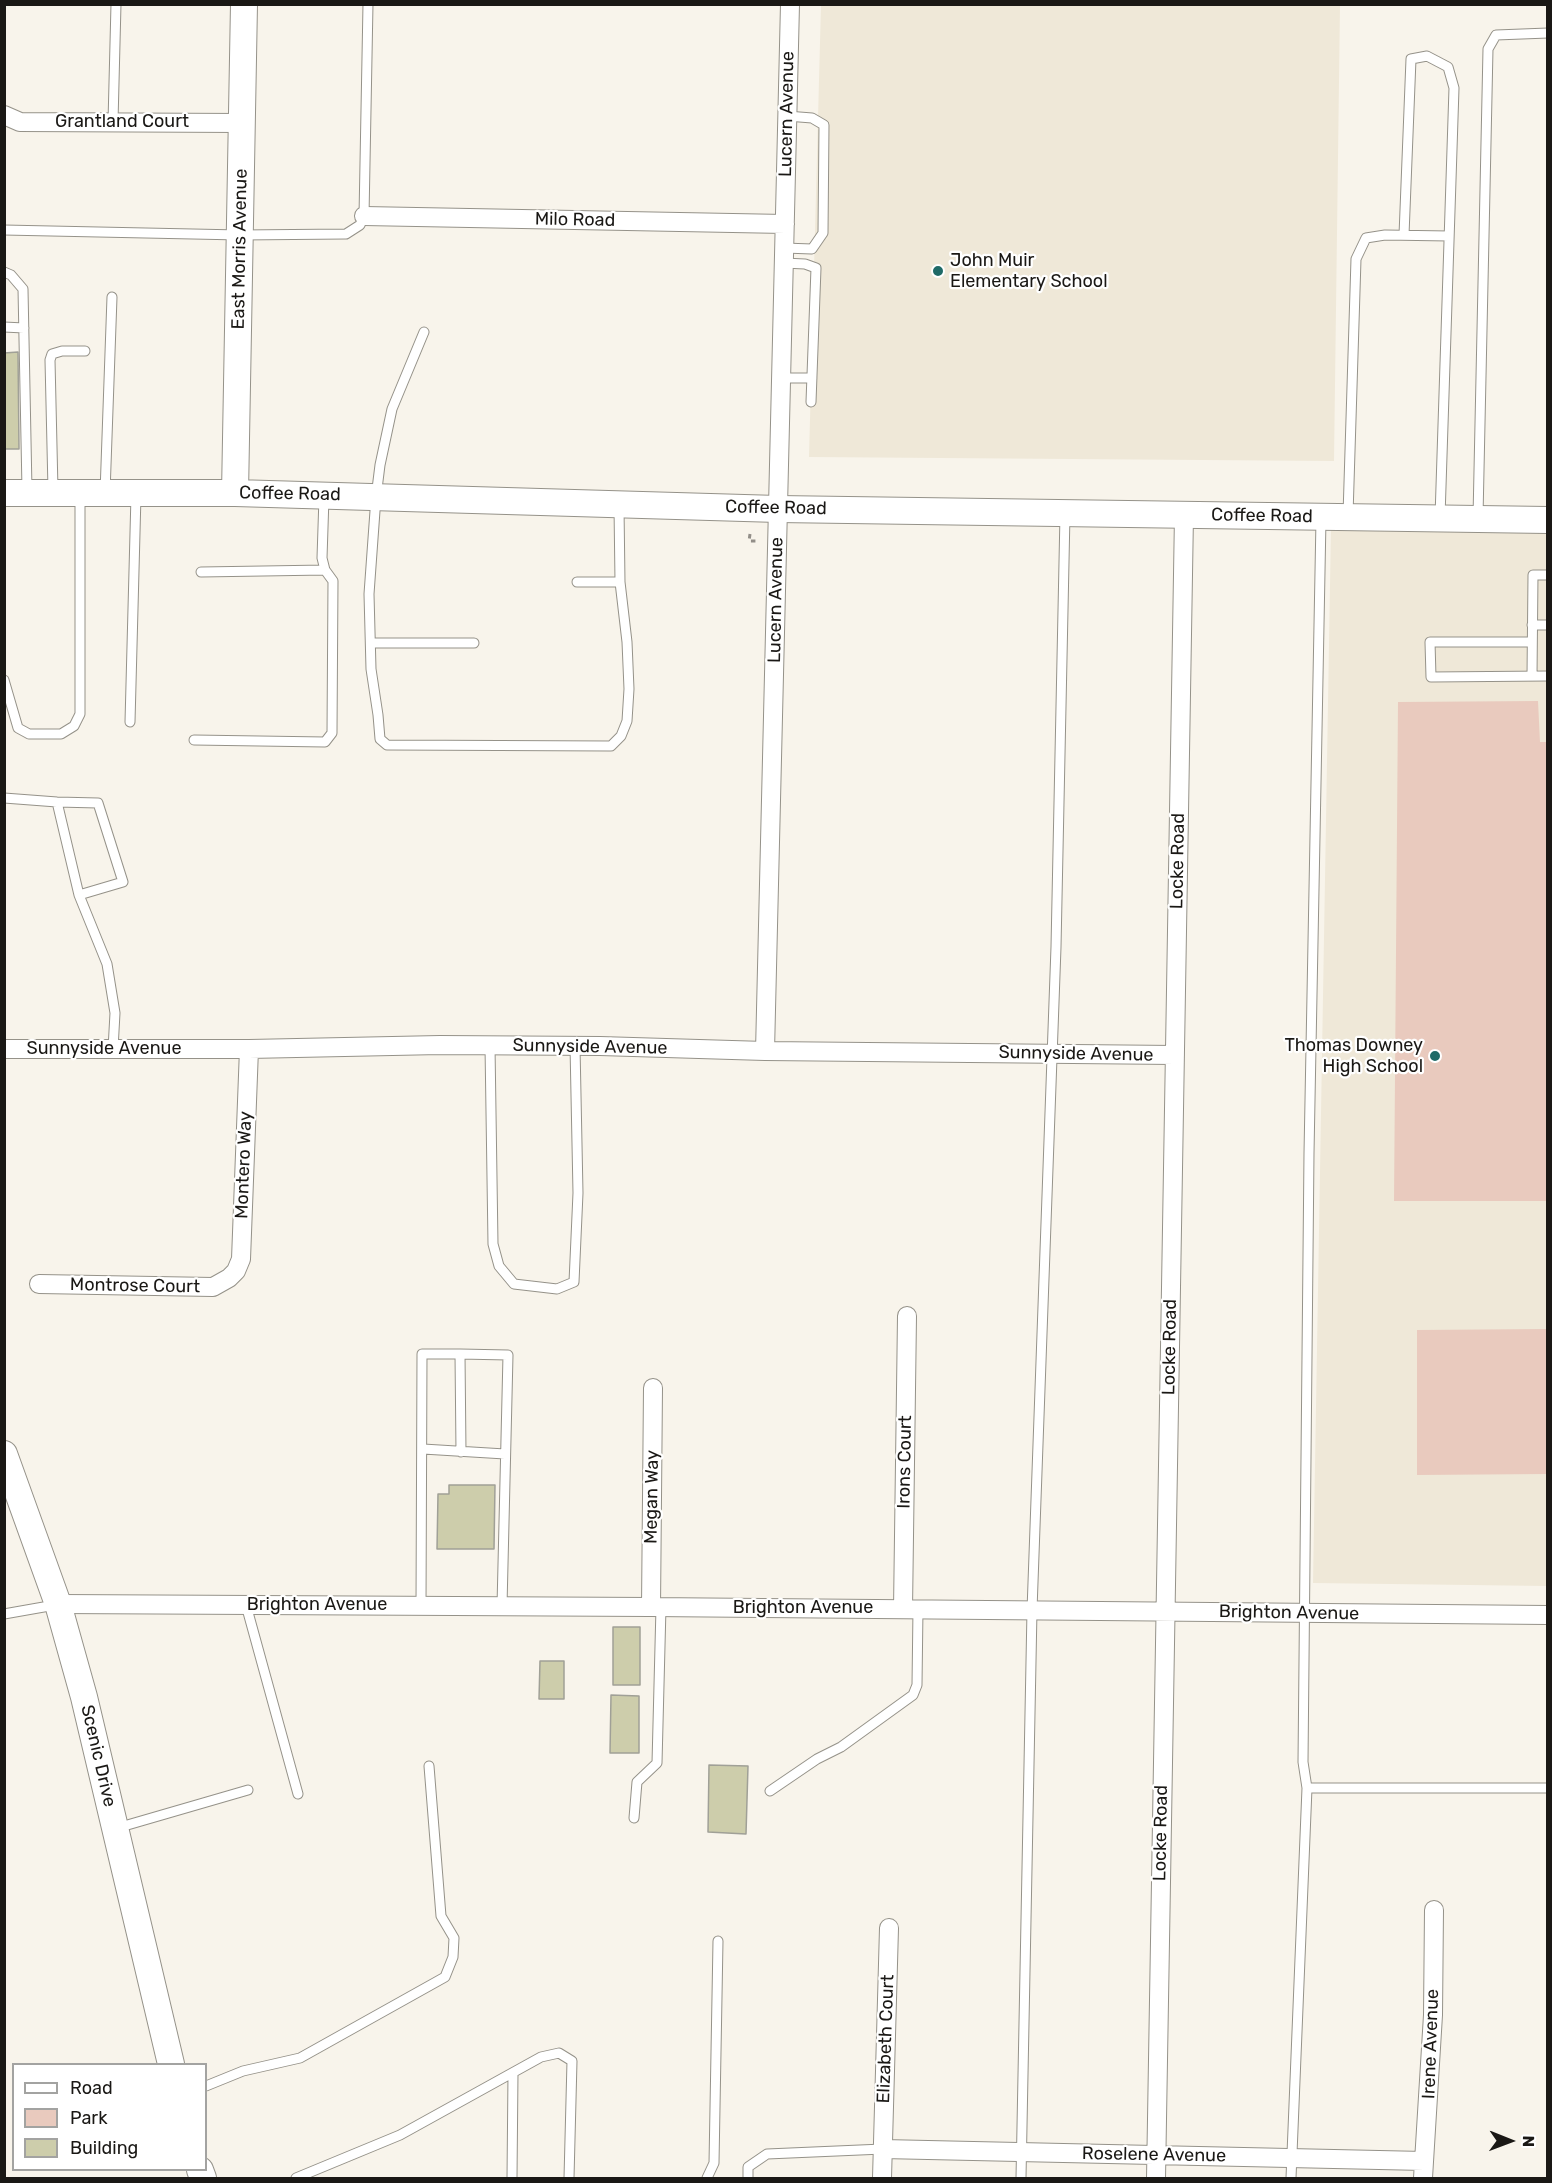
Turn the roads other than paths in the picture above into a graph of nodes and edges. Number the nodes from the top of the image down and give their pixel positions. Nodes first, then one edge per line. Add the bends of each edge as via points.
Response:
1 (116, 4) edge
2 (244, 4) edge
3 (368, 4) edge
4 (790, 4) edge
5 (1548, 33) edge
6 (4, 115) edge
7 (787, 116) junction
8 (113, 122) junction
9 (242, 123) junction
10 (364, 216) junction
11 (785, 224) junction
12 (4, 230) edge
13 (240, 235) junction
14 (1404, 235) junction
15 (1449, 236) junction
16 (784, 255) junction
17 (4, 272) edge
18 (112, 297) dead end
19 (4, 327) edge
20 (24, 327) junction
21 (424, 332) dead end
22 (85, 351) dead end
23 (781, 378) junction
24 (812, 378) junction
25 (812, 402) dead end
26 (28, 493) edge
27 (93, 493) junction
28 (136, 493) junction
29 (235, 493) junction
30 (324, 495) junction
31 (376, 497) junction
32 (619, 504) junction
33 (778, 509) junction
34 (1065, 513) junction
35 (1184, 515) junction
36 (1321, 517) junction
37 (1348, 517) junction
38 (1440, 519) junction
39 (1478, 519) junction
40 (1548, 520) edge
41 (325, 570) junction
42 (201, 572) dead end
43 (1548, 575) edge
44 (577, 582) dead end
45 (620, 582) junction
46 (1532, 625) junction
47 (1548, 625) edge
48 (1532, 642) junction
49 (371, 643) junction
50 (474, 643) dead end
51 (1548, 675) edge
52 (1532, 676) junction
53 (4, 680) edge
54 (130, 722) dead end
55 (195, 740) dead end
56 (4, 798) edge
57 (57, 802) junction
58 (79, 895) junction
59 (490, 1046) junction
60 (575, 1046) junction
61 (4, 1049) edge
62 (113, 1049) junction
63 (249, 1049) junction
64 (765, 1051) junction
65 (1051, 1054) junction
66 (1175, 1055) junction
67 (229, 1278) joint
68 (39, 1284) dead end
69 (908, 1316) dead end
70 (460, 1354) junction
71 (653, 1388) dead end
72 (423, 1449) junction
73 (461, 1452) junction
74 (4, 1454) edge
75 (506, 1454) junction
76 (58, 1604) junction
77 (246, 1605) junction
78 (421, 1606) junction
79 (502, 1606) junction
80 (656, 1607) junction
81 (911, 1609) junction
82 (1032, 1610) junction
83 (1165, 1612) junction
84 (1305, 1613) junction
85 (4, 1614) edge
86 (1548, 1615) edge
87 (429, 1766) dead end
88 (1307, 1788) junction
89 (1548, 1788) edge
90 (248, 1790) dead end
91 (770, 1791) dead end
92 (298, 1794) dead end
93 (634, 1818) dead end
94 (115, 1829) junction
95 (1434, 1910) dead end
96 (889, 1928) dead end
97 (718, 1941) dead end
98 (171, 2063) edge
99 (513, 2073) junction
100 (207, 2086) edge
101 (883, 2149) junction
102 (1022, 2152) junction
103 (1156, 2155) junction
104 (1291, 2158) junction
105 (1424, 2170) edge
106 (296, 2178) edge
107 (512, 2178) edge
108 (569, 2178) edge
109 (707, 2178) edge
110 (748, 2178) edge
111 (882, 2178) edge
112 (1021, 2178) edge
113 (1156, 2178) edge
114 (1291, 2178) edge

1 - 8 lane
2 - 9 main road, East Morris Avenue
3 - 10 lane
4 - 7 street, Lucern Avenue
5 - 39 lane via 1496,34 1488,49
6 - 8 street, Grantland Court via 20,122
7 - 11 street, Lucern Avenue
7 - 16 lane via 812,118 824,125 823,233 812,249
8 - 9 street, Grantland Court
9 - 13 main road, East Morris Avenue
10 - 11 street, Milo Road
10 - 13 lane via 360,225 346,234
11 - 16 street, Lucern Avenue
12 - 13 lane
13 - 29 main road, East Morris Avenue
14 - 15 lane
14 - 15 lane via 1412,59 1427,56 1448,68 1454,88
14 - 37 lane via 1366,238 1356,259
15 - 38 lane
16 - 23 street, Lucern Avenue
16 - 24 lane via 816,268
17 - 20 lane via 23,289
18 - 27 lane
19 - 20 lane
20 - 26 lane
21 - 31 lane via 392,409
22 - 26 lane via 52,354
23 - 24 lane
23 - 33 street, Lucern Avenue
24 - 25 lane
26 - 27 main road, Coffee Road
27 - 28 main road, Coffee Road
27 - 53 lane via 80,714 74,726 61,734 29,734 18,728
28 - 29 main road, Coffee Road
28 - 54 lane
29 - 30 main road, Coffee Road
30 - 31 main road, Coffee Road
30 - 41 lane
31 - 32 main road, Coffee Road
31 - 49 lane via 369,594
32 - 33 main road, Coffee Road
32 - 45 lane
33 - 34 main road, Coffee Road
33 - 64 street, Lucern Avenue
34 - 35 main road, Coffee Road
34 - 65 lane
35 - 36 main road, Coffee Road
35 - 66 street, Locke Road
36 - 37 main road, Coffee Road
36 - 84 lane
37 - 38 main road, Coffee Road
38 - 39 main road, Coffee Road
39 - 40 main road, Coffee Road
41 - 42 lane
41 - 55 lane via 333,581 332,733 325,742
43 - 46 lane via 1533,574
44 - 45 lane
45 - 49 lane via 629,689 627,721 621,736 611,746 387,745 380,740
46 - 47 lane
46 - 48 lane
48 - 52 lane
48 - 52 lane via 1430,642 1431,677
49 - 50 lane
51 - 52 lane
56 - 57 lane
57 - 58 lane
57 - 58 lane via 98,803 123,882
58 - 62 lane via 107,964 115,1013
59 - 60 street, Sunnyside Avenue
59 - 60 lane via 493,1244 499,1266 514,1284 557,1289 574,1282 578,1192
59 - 63 street, Sunnyside Avenue
60 - 64 street, Sunnyside Avenue
61 - 62 street, Sunnyside Avenue
62 - 63 street, Sunnyside Avenue
63 - 67 street, Montero Way via 241,1259
64 - 65 street, Sunnyside Avenue
65 - 66 street, Sunnyside Avenue
65 - 82 lane
66 - 83 street, Locke Road
67 - 68 street, Montrose Court via 213,1287
69 - 81 street, Irons Court
70 - 72 lane via 422,1354
70 - 73 lane
70 - 75 lane via 508,1355
71 - 80 street, Megan Way
72 - 73 lane
72 - 78 lane
73 - 75 lane
74 - 76 main road, Scenic Drive
75 - 79 lane
76 - 77 street, Brighton Avenue
76 - 85 lane
76 - 94 main road, Scenic Drive
77 - 78 street, Brighton Avenue
77 - 92 lane
78 - 79 street, Brighton Avenue
79 - 80 street, Brighton Avenue
80 - 81 street, Brighton Avenue
80 - 93 lane via 657,1763 638,1782
81 - 82 street, Brighton Avenue
81 - 91 lane via 917,1685 913,1695 841,1747
82 - 83 street, Brighton Avenue
82 - 102 lane
83 - 84 street, Brighton Avenue
83 - 103 street, Locke Road
84 - 86 street, Brighton Avenue
84 - 88 lane via 1303,1762
87 - 100 lane via 441,1916 454,1938 453,1957 445,1977 300,2058 243,2071
88 - 89 lane
88 - 104 lane
90 - 94 lane
94 - 98 main road, Scenic Drive
95 - 105 street, Irene Avenue via 1433,2015
96 - 101 street, Elizabeth Court
97 - 109 lane via 714,2163
99 - 106 lane via 400,2134
99 - 107 lane
99 - 108 lane via 541,2057 559,2053 572,2061
101 - 102 street, Roselene Avenue
101 - 110 lane via 768,2154 748,2167
101 - 111 street, Elizabeth Court
102 - 103 street, Roselene Avenue
102 - 112 lane
103 - 104 street, Roselene Avenue
103 - 113 street, Locke Road
104 - 105 street, Roselene Avenue
104 - 114 lane

